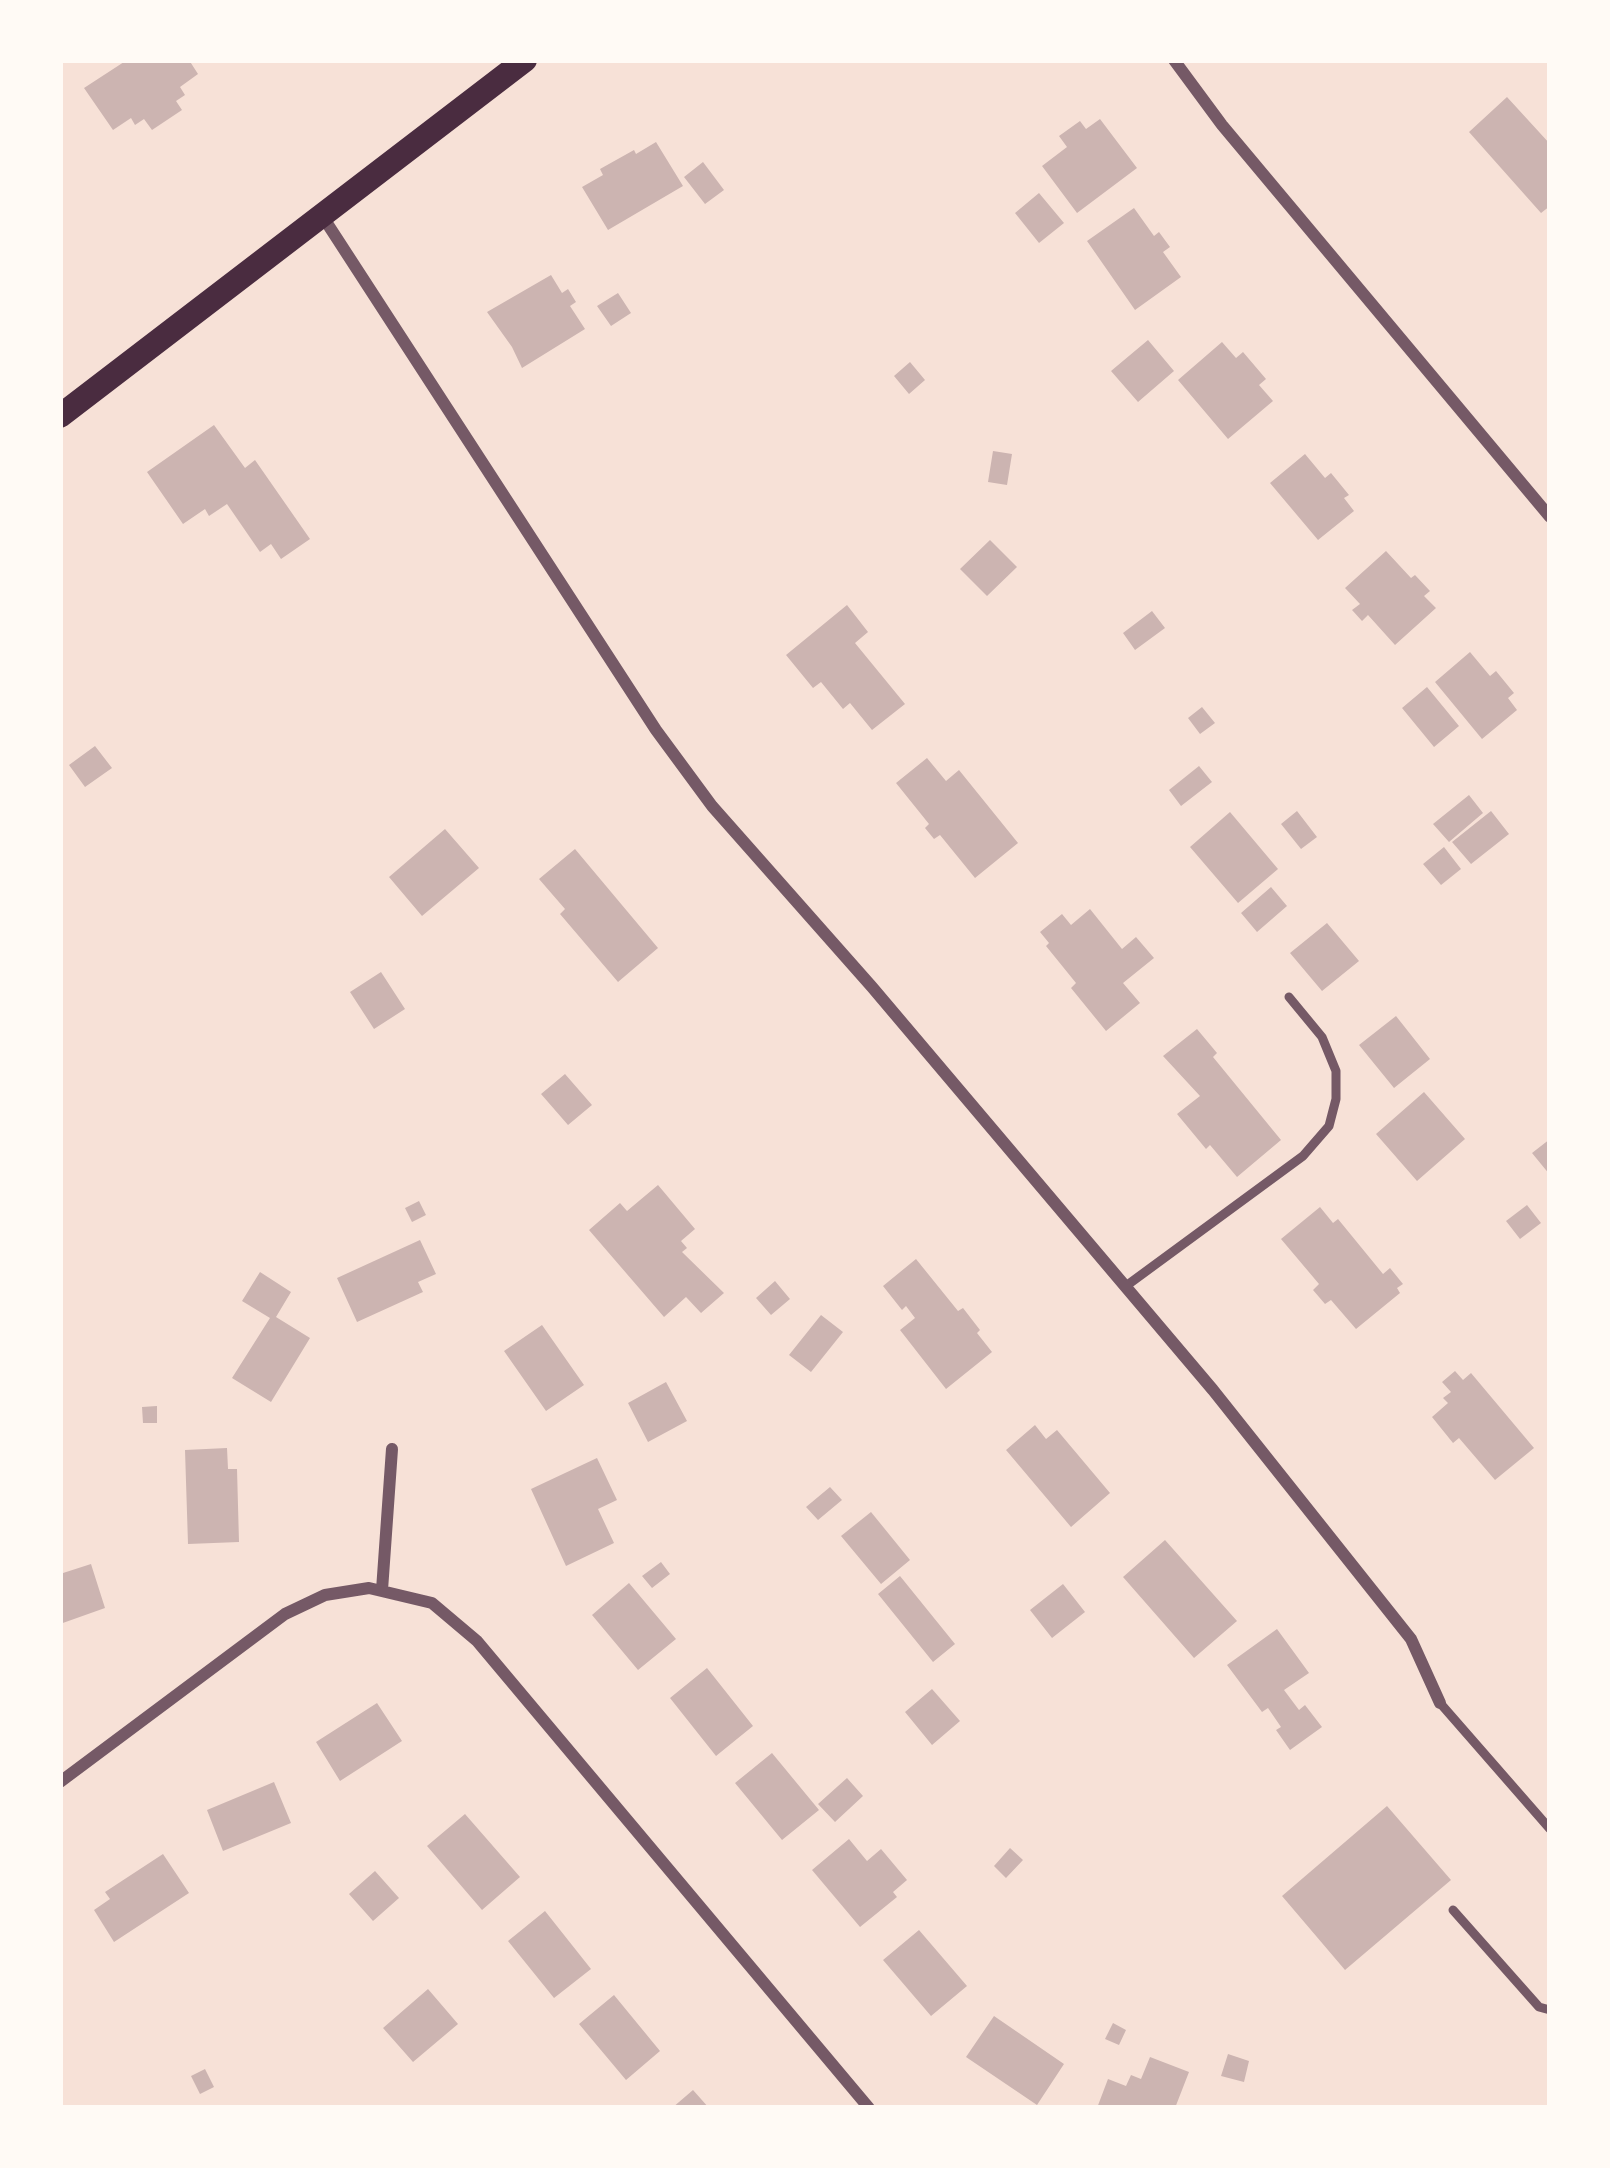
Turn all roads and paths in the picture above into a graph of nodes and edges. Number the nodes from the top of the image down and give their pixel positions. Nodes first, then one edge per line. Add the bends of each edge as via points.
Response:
1 (525, 60) edge
2 (1174, 60) edge
3 (323, 217) junction
4 (60, 416) edge
5 (1550, 517) edge
6 (1289, 997) dead end
7 (1126, 1286) junction
8 (392, 1449) dead end
9 (382, 1590) junction
10 (1440, 1703) joint
11 (60, 1782) edge
12 (1546, 1815) edge
13 (1550, 1829) edge
14 (1453, 1910) dead end
15 (1550, 2010) edge
16 (869, 2108) edge

1 - 3 main road
2 - 5 street
3 - 4 main road
3 - 7 street via 712,806
6 - 7 lane via 1322,1037 1336,1071 1329,1126 1303,1156
7 - 10 street via 1411,1639
8 - 9 street
9 - 11 street via 325,1595 285,1613
9 - 16 street via 432,1603 477,1640
10 - 12 lane
12 - 13 lane
14 - 15 lane

